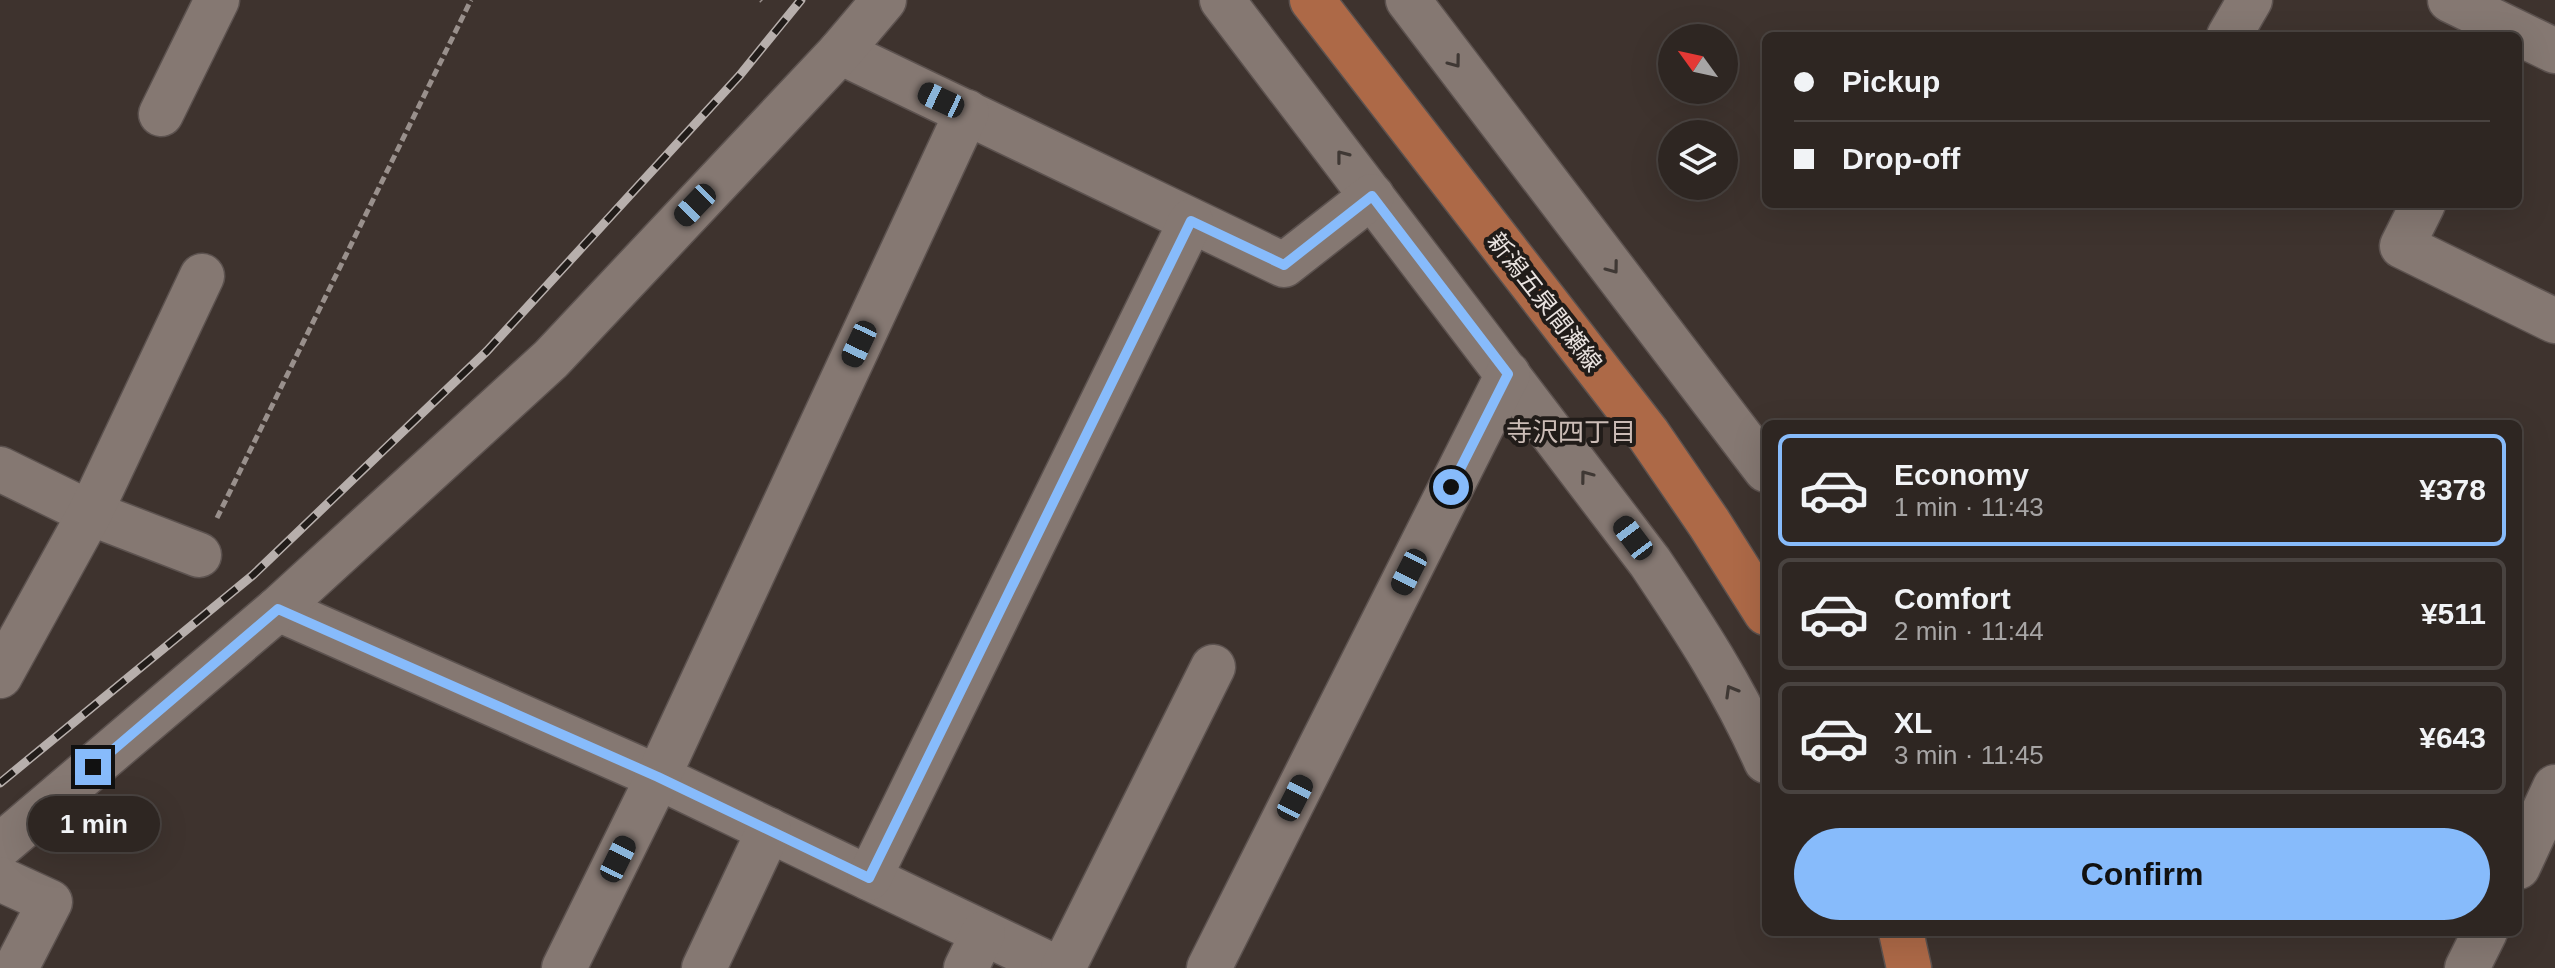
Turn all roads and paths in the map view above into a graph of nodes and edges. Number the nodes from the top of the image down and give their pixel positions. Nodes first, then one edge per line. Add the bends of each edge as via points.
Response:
1 (217, 0) edge
2 (471, 0) edge
3 (884, 0) edge
4 (1222, 0) edge
5 (1312, 0) edge
6 (1408, 0) edge
7 (2250, 0) edge
8 (2450, 0) edge
9 (2231, 32) edge
10 (2507, 32) edge
11 (2522, 38) edge
12 (2555, 51) edge
13 (840, 52) junction
14 (967, 112) junction
15 (161, 114) dead end
16 (1372, 196) junction
17 (2421, 208) edge
18 (1191, 221) junction
19 (202, 276) dead end
20 (2555, 321) edge
21 (1508, 374) junction
22 (1762, 465) edge
23 (0, 469) edge
24 (90, 513) junction
25 (199, 555) joint
26 (1762, 607) edge
27 (278, 609) junction
28 (1213, 667) dead end
29 (0, 676) edge
30 (1762, 752) edge
31 (658, 777) junction
32 (2555, 787) edge
33 (769, 830) junction
34 (0, 846) edge
35 (2522, 857) edge
36 (869, 878) junction
37 (0, 879) edge
38 (1902, 936) edge
39 (2483, 936) edge
40 (975, 950) edge
41 (16, 968) edge
42 (564, 968) edge
43 (704, 968) edge
44 (1060, 968) edge
45 (1209, 968) edge
46 (1909, 968) edge
47 (2467, 968) edge

1 - 15 street
2 - 25 path
3 - 13 street
16 -> 4 street
5 - 26 main road, 新潟五泉間瀬線 via 1648,434
6 -> 22 street
7 - 9 street
8 - 10 street
11 - 12 street
13 - 14 street
13 - 27 street via 551,359
14 - 18 street
14 - 31 street
16 - 18 street via 1284,265
16 - 21 street
17 - 20 street via 2402,246
18 - 36 street
19 - 24 street
30 -> 21 street via 1688,617
21 - 45 street
23 - 24 street
24 - 25 street
24 - 29 street
27 - 31 street
27 - 34 street
28 - 44 street
31 - 33 street
31 - 42 street
32 - 35 street
33 - 36 street
33 - 43 street
36 - 40 street
37 - 41 street via 50,902
38 - 46 main road
39 - 47 street
40 - 44 street

